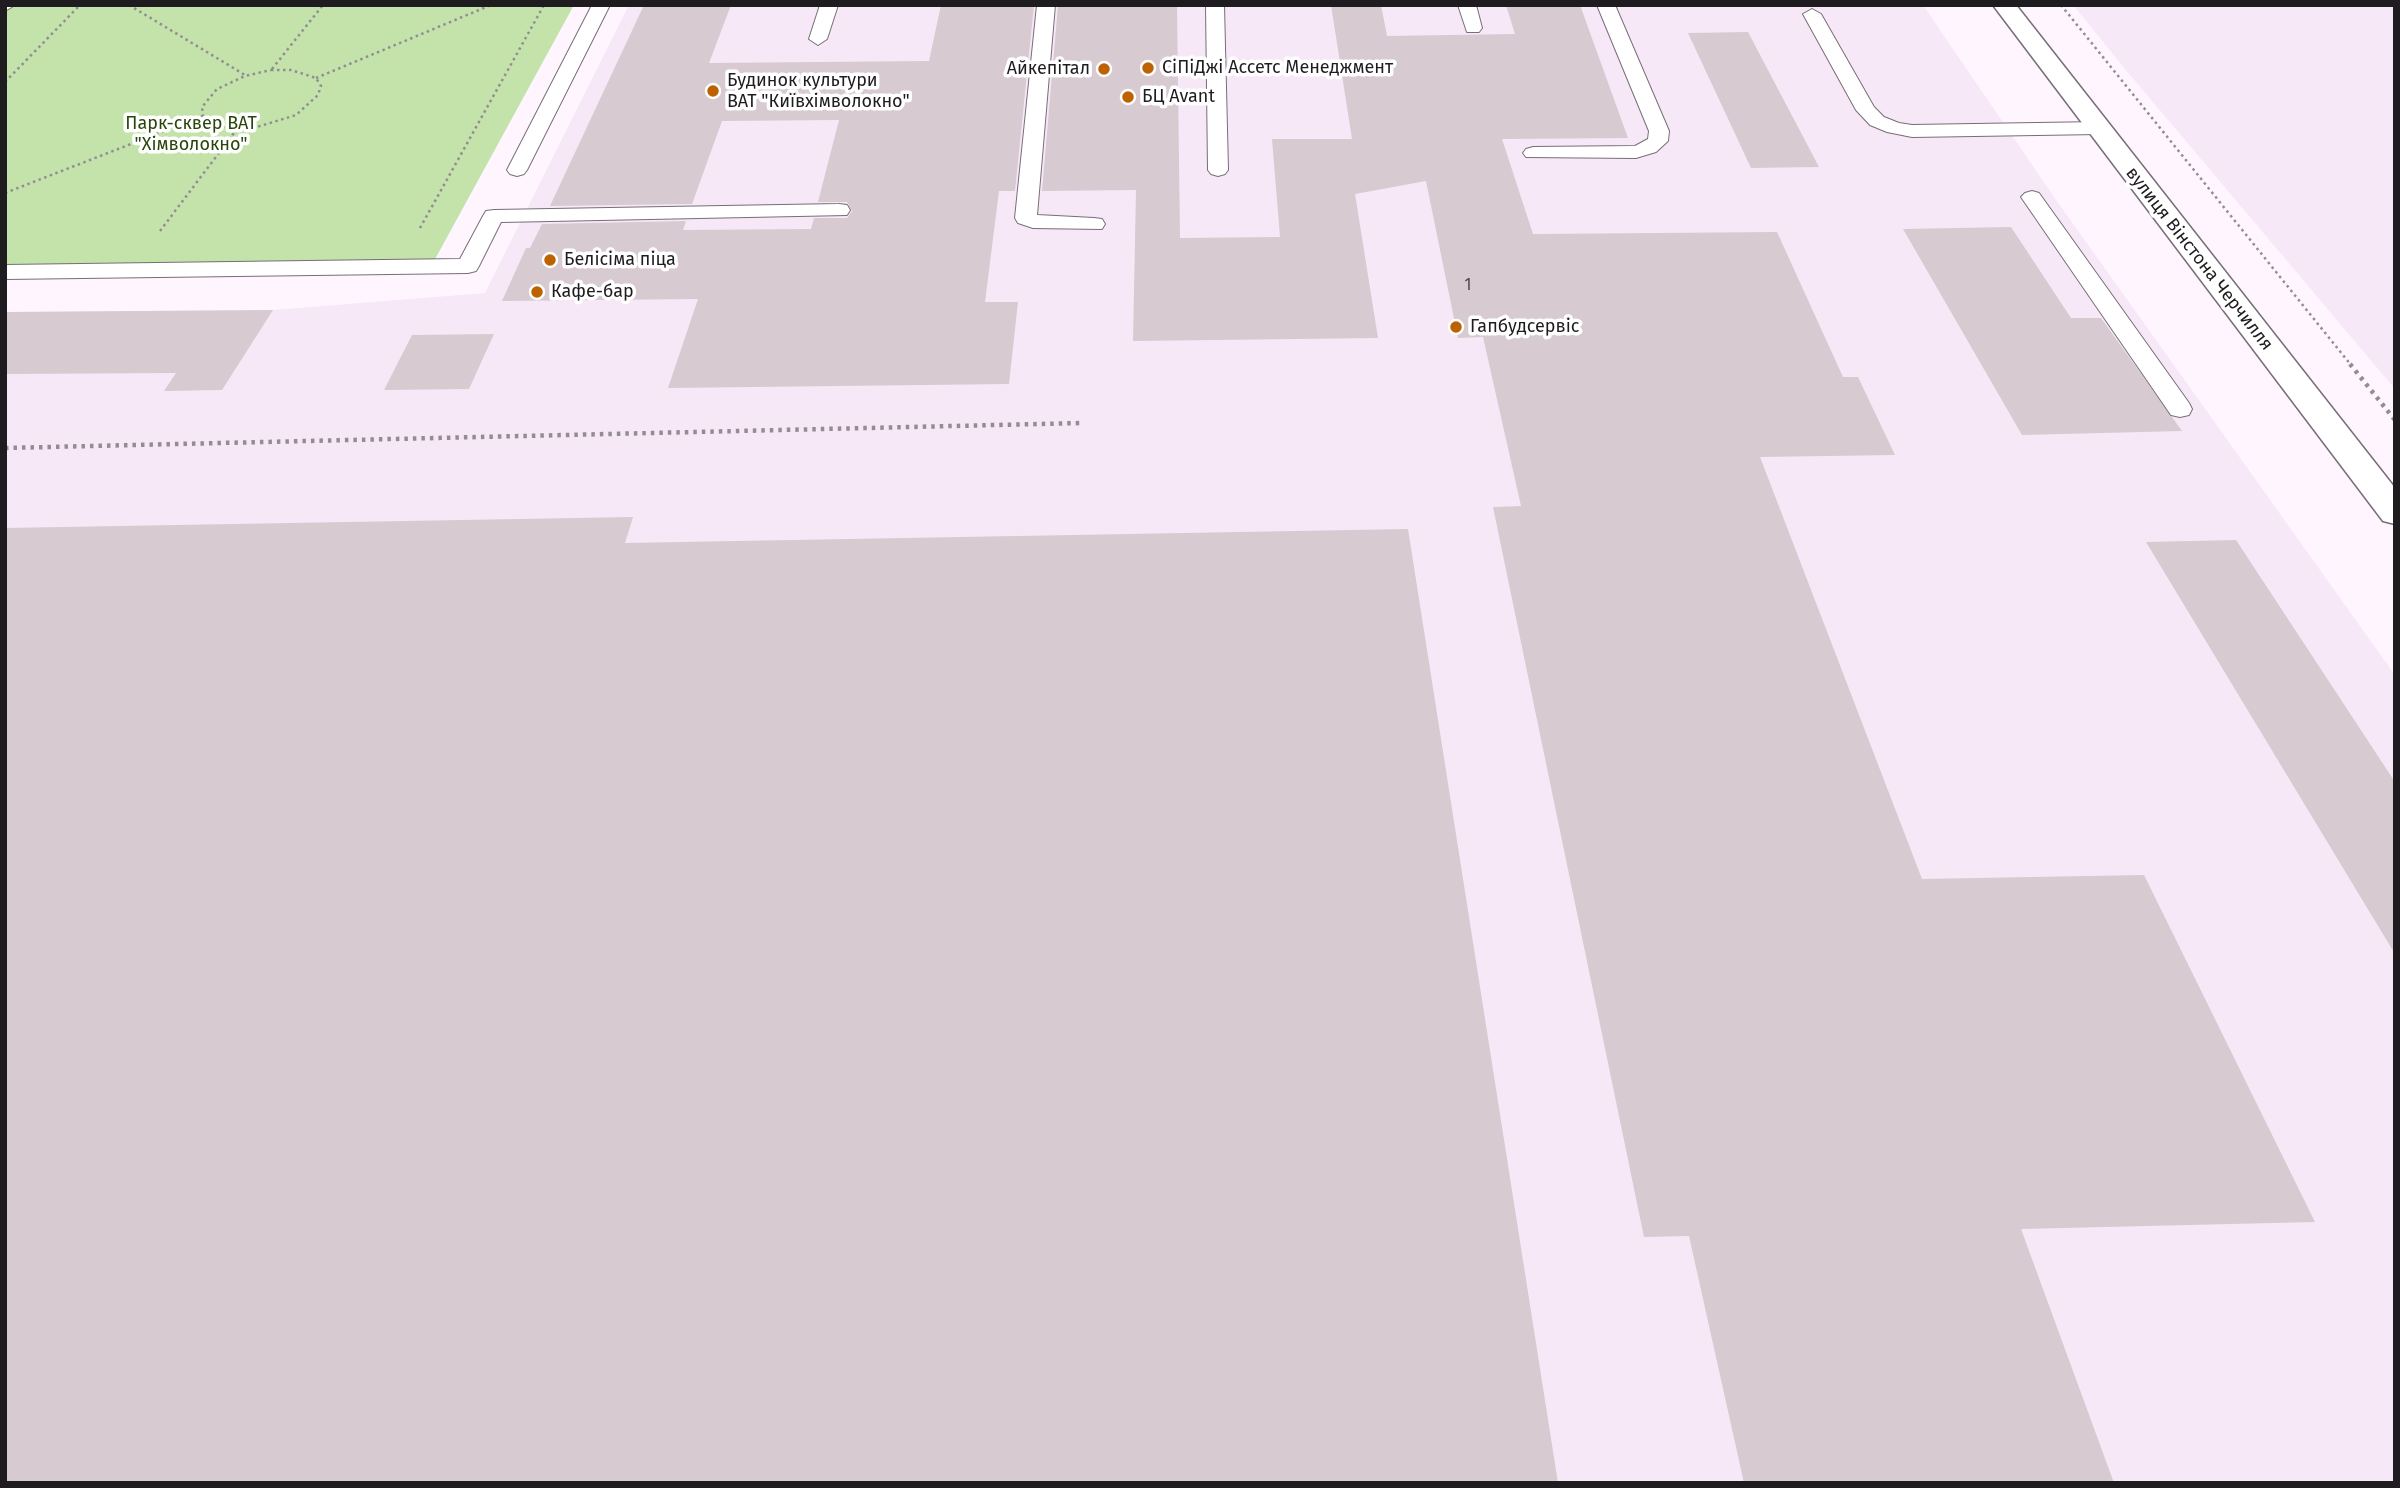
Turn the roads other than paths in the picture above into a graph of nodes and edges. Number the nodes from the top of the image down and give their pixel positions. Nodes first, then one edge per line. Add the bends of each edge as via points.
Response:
1 (601, 5) edge
2 (829, 5) edge
3 (1046, 5) edge
4 (1215, 5) edge
5 (1467, 5) edge
6 (1606, 5) edge
7 (2004, 5) edge
8 (1812, 14) dead end
9 (1473, 28) dead end
10 (818, 39) dead end
11 (2099, 128) junction
12 (1533, 153) dead end
13 (517, 170) dead end
14 (1218, 170) dead end
15 (2032, 197) dead end
16 (839, 210) dead end
17 (1094, 223) dead end
18 (5, 272) edge
19 (2180, 409) dead end
20 (2395, 512) edge

1 - 13 lane
2 - 10 lane
3 - 17 lane via 1026,218 1045,223
4 - 14 lane
5 - 9 lane
6 - 12 lane via 1659,131 1658,141 1636,152
7 - 11 street, вулиця Вінстона Черчилля
8 - 11 lane via 1866,110 1894,128
11 - 20 street, вулиця Вінстона Черчилля
15 - 19 lane
16 - 18 lane via 494,216 468,266

